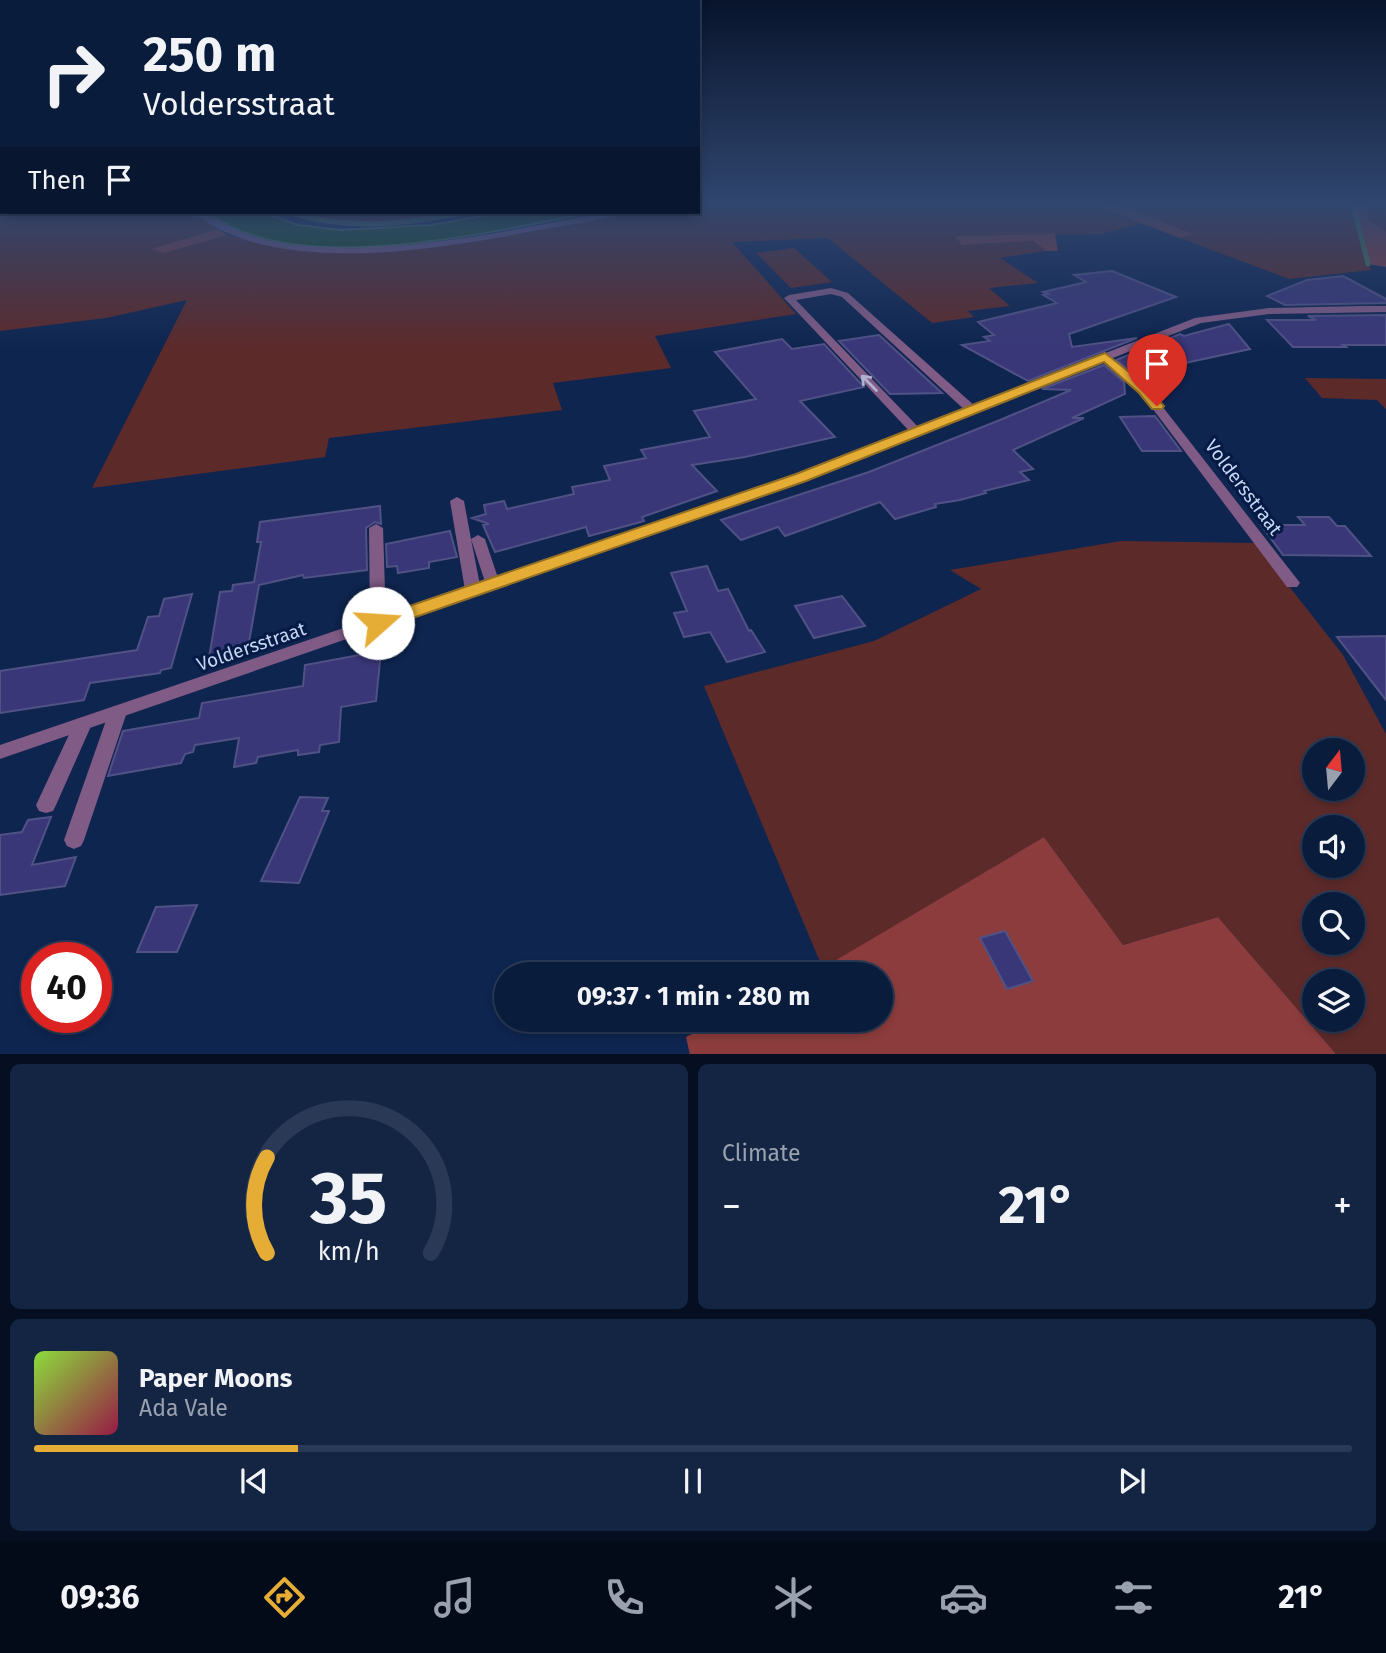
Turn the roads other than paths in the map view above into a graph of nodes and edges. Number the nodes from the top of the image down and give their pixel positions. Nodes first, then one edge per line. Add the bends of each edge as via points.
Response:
1 (1386, 309) edge
2 (1105, 357) junction
3 (972, 410) junction
4 (917, 432) junction
5 (457, 501) dead end
6 (376, 528) dead end
7 (478, 539) dead end
8 (1292, 583) dead end
9 (492, 584) junction
10 (473, 590) junction
11 (378, 623) junction
12 (118, 712) junction
13 (83, 724) junction
14 (0, 752) edge
15 (46, 804) dead end
16 (74, 840) dead end

1 - 2 street, Voldersstraat via 1236,313 1199,320
2 - 3 street, Voldersstraat
2 - 8 street, Voldersstraat via 1144,390
3 - 4 street, Voldersstraat
4 -> 3 street via 789,298 831,291 845,295
4 - 9 street, Voldersstraat
5 - 10 street
6 - 11 street
7 - 9 street
9 - 10 street, Voldersstraat
10 - 11 street, Voldersstraat
11 - 12 street, Voldersstraat
12 - 13 street, Voldersstraat
12 - 16 street
13 - 14 street, Voldersstraat
13 - 15 street

